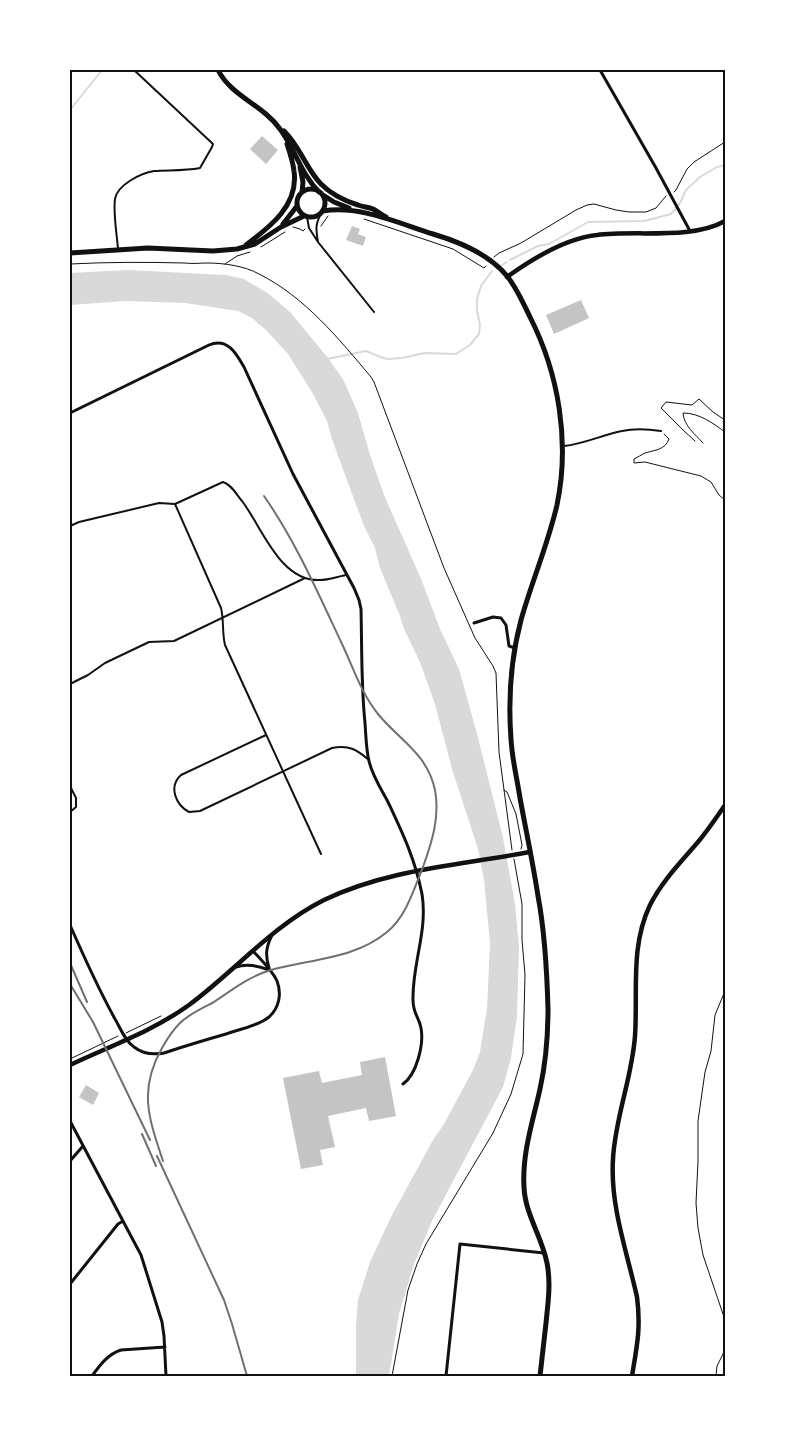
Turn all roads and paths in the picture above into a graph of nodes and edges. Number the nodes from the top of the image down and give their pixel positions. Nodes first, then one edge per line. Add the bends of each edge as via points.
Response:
1 (134, 70) edge
2 (218, 70) edge
3 (600, 70) edge
4 (280, 128) junction
5 (285, 137) junction
6 (725, 142) edge
7 (300, 164) junction
8 (302, 192) junction
9 (672, 192) dead end
10 (321, 193) junction
11 (666, 196) dead end
12 (297, 206) junction
13 (356, 211) junction
14 (322, 212) junction
15 (329, 215) dead end
16 (305, 216) junction
17 (362, 218) dead end
18 (390, 220) junction
19 (725, 221) edge
20 (281, 227) junction
21 (316, 227) junction
22 (290, 228) dead end
23 (309, 228) junction
24 (286, 231) dead end
25 (690, 231) junction
26 (318, 242) junction
27 (243, 247) junction
28 (258, 248) dead end
29 (118, 249) junction
30 (253, 250) dead end
31 (70, 253) edge
32 (494, 258) dead end
33 (70, 264) edge
34 (224, 264) junction
35 (484, 268) dead end
36 (507, 277) junction
37 (374, 312) dead end
38 (70, 413) edge
39 (725, 420) edge
40 (661, 431) joint
41 (725, 432) edge
42 (695, 441) dead end
43 (703, 443) dead end
44 (562, 446) junction
45 (725, 500) edge
46 (175, 504) junction
47 (70, 526) edge
48 (347, 575) junction
49 (305, 578) junction
50 (223, 618) junction
51 (474, 623) dead end
52 (515, 648) junction
53 (70, 684) edge
54 (266, 735) junction
55 (369, 760) junction
56 (283, 770) junction
57 (70, 786) edge
58 (504, 789) junction
59 (725, 805) edge
60 (70, 812) edge
61 (512, 844) dead end
62 (518, 852) junction
63 (530, 852) junction
64 (321, 854) dead end
65 (514, 864) dead end
66 (416, 871) junction
67 (70, 925) edge
68 (273, 933) junction
69 (252, 951) junction
70 (269, 971) junction
71 (227, 972) junction
72 (725, 992) edge
73 (142, 1025) dead end
74 (126, 1033) dead end
75 (118, 1037) dead end
76 (86, 1054) junction
77 (70, 1058) edge
78 (70, 1065) edge
79 (403, 1084) dead end
80 (70, 1120) edge
81 (83, 1146) junction
82 (70, 1160) edge
83 (123, 1221) junction
84 (544, 1253) junction
85 (70, 1284) edge
86 (725, 1320) edge
87 (165, 1347) junction
88 (725, 1350) edge
89 (92, 1376) edge
90 (166, 1376) edge
91 (392, 1376) edge
92 (446, 1376) edge
93 (540, 1376) edge
94 (632, 1376) edge
95 (716, 1376) edge

1 - 29 lane via 213,144 200,168 151,172 130,180 118,193 115,206
2 - 4 main road via 225,82
3 - 25 street
4 - 5 main road
4 - 18 main road via 326,188
5 - 7 main road
5 - 27 main road via 295,174 292,195 284,211
6 - 9 path via 694,162
7 - 8 main road
7 - 10 main road
8 - 10 main road via 313,189
8 - 12 main road
10 - 13 main road
10 - 14 main road via 326,203
11 - 32 path via 656,208 646,212 587,205
12 - 16 main road
12 - 20 main road
13 - 14 main road
13 - 18 main road
14 - 16 main road via 313,218
14 - 21 lane
15 - 21 path via 322,226
16 - 20 main road
16 - 23 lane
17 - 35 path via 453,249
18 - 36 main road via 464,244
19 - 25 street via 714,227
20 - 27 main road via 255,244
21 - 26 lane
22 - 23 path via 303,231
23 - 26 lane
24 - 28 path
25 - 36 street via 587,236 552,250
26 - 37 lane
27 - 29 main road via 213,251
29 - 31 main road
30 - 34 path
33 - 34 path
34 - 58 path via 258,273 287,290 374,382 430,534 468,625 496,673
36 - 44 main road via 538,333 550,366
38 - 48 street via 209,344 223,343 236,354 293,474
39 - 42 path via 699,399 692,405 666,402 662,408
40 - 44 lane via 623,431
40 - 45 path via 669,439 667,444 634,459 634,463 645,462 702,476
41 - 43 path via 691,413 683,414 687,426
44 - 52 main road via 560,487 551,528
46 - 47 lane via 159,503
46 - 49 lane via 223,482 229,484 288,569
46 - 50 lane via 217,596
48 - 49 lane via 321,580
48 - 55 street via 356,591 360,610 363,702
49 - 50 lane
50 - 53 lane via 174,641 149,642
50 - 54 lane via 225,645
51 - 52 street via 500,618 506,625 510,646
52 - 63 main road via 511,738
54 - 56 lane
54 - 56 lane via 176,779 175,794 180,806 195,812
55 - 56 lane via 345,746 332,748
55 - 66 street via 410,849
56 - 64 lane
57 - 60 lane via 77,803
58 - 61 path
58 - 62 path via 516,814 522,845
59 - 94 street via 658,890 644,919 638,943 635,1039 613,1158 615,1202 639,1312 639,1337
62 - 63 street
62 - 66 street
63 - 84 main road via 543,926 548,1031 544,1071 528,1138 524,1188 528,1211
65 - 91 path via 522,904 525,974 522,1054 511,1094 493,1133 417,1264 408,1290
66 - 68 street via 345,890 306,910
66 - 79 street via 422,896 423,925 415,968 413,1010 421,1027 422,1043 412,1074
67 - 70 street via 99,990 126,1038 136,1048 151,1054 164,1053 263,1021 278,1002 279,988
68 - 69 street
68 - 70 street via 266,954
69 - 70 street
69 - 71 street
70 - 71 street via 244,965
71 - 76 street via 172,1016 145,1031
72 - 86 path via 715,1015 698,1121 696,1203 703,1255
73 - 74 path
75 - 76 path
76 - 77 path
76 - 78 street
80 - 81 street
81 - 82 street
81 - 83 street
83 - 85 street
83 - 87 street via 150,1281 162,1322
84 - 92 street via 460,1244
84 - 93 main road via 549,1286
87 - 89 street via 115,1352
87 - 90 street
88 - 95 path

